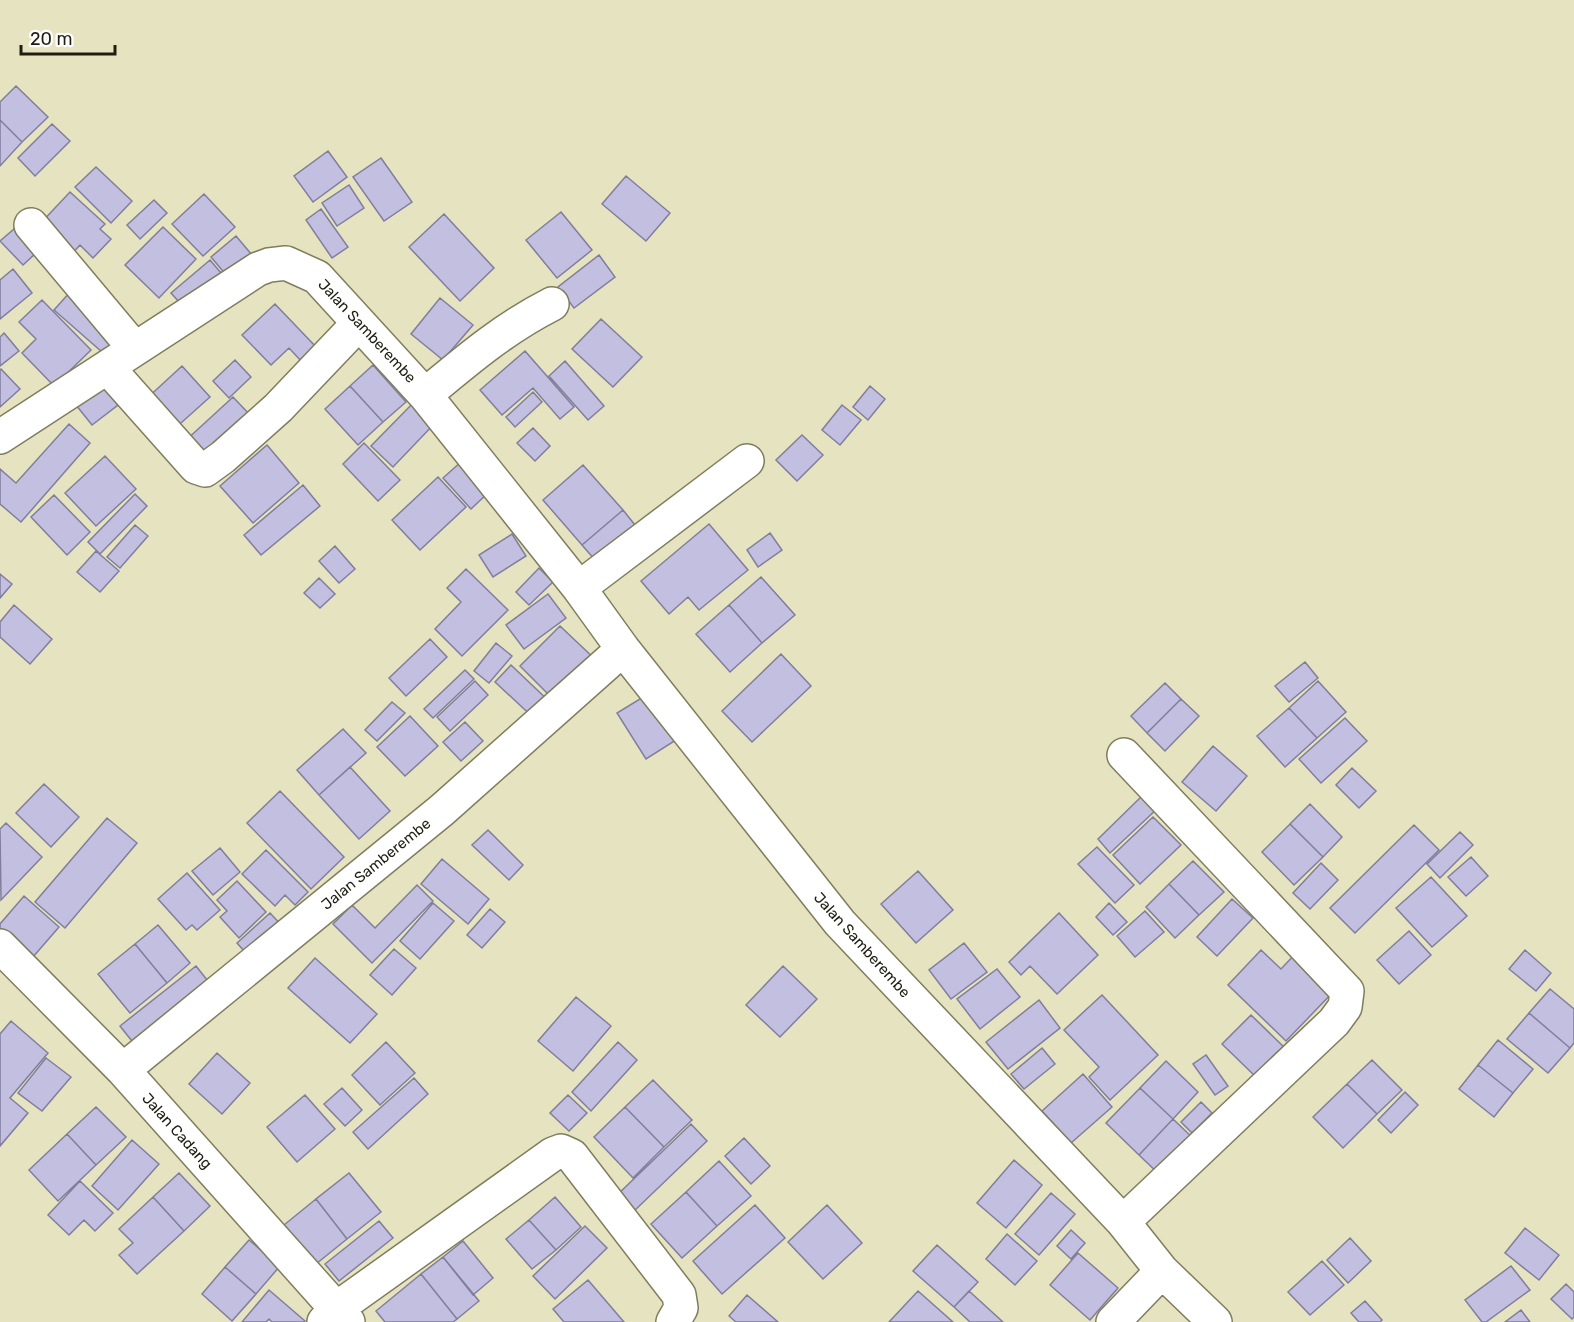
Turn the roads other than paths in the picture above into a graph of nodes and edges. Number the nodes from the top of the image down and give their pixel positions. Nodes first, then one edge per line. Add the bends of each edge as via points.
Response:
1 (31, 225) dead end
2 (552, 304) dead end
3 (359, 323) junction
4 (135, 349) junction
5 (108, 368) junction
6 (425, 395) junction
7 (0, 437) edge
8 (747, 461) dead end
9 (579, 588) junction
10 (623, 649) junction
11 (1124, 755) dead end
12 (5, 961) edge
13 (123, 1070) junction
14 (1123, 1222) junction
15 (1162, 1271) junction
16 (336, 1318) edge
17 (674, 1322) edge
18 (1113, 1322) edge
19 (1215, 1322) edge

1 - 4 street
2 - 6 street via 481,348
3 - 4 street, Jalan Samberembe via 317,277 286,263 258,269
3 - 5 street via 278,408 204,470 196,466
3 - 6 street, Jalan Samberembe
4 - 5 street, Jalan Samberembe
5 - 7 street, Jalan Samberembe
6 - 9 street, Jalan Samberembe
8 - 9 street
9 - 10 street, Jalan Samberembe
10 - 13 street, Jalan Samberembe via 442,810
10 - 14 street, Jalan Samberembe via 840,923
11 - 14 street via 1347,991 1345,1007 1334,1022
12 - 13 street, Jalan Cadang
13 - 16 street, Jalan Cadang
14 - 15 street, Jalan Samberembe
15 - 18 street
15 - 19 street, Jalan Samberembe
16 - 17 street via 561,1151 572,1156 679,1295 681,1308

